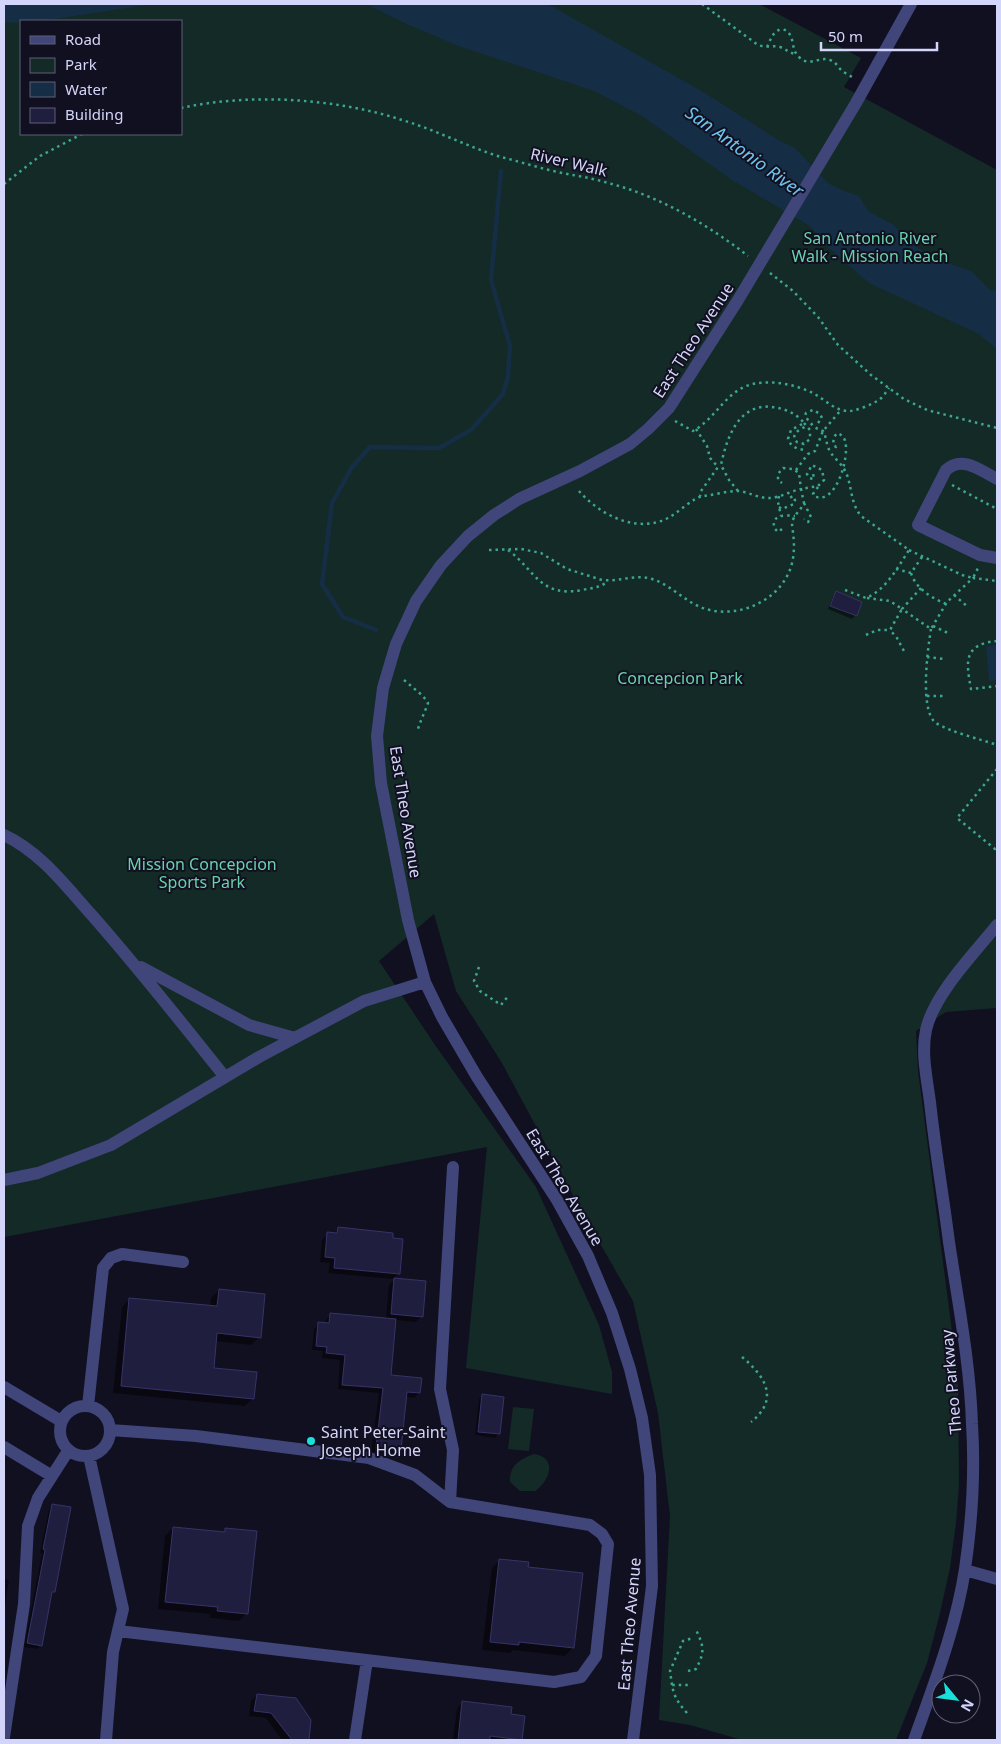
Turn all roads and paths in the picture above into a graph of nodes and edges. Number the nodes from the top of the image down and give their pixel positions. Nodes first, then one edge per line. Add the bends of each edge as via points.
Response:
1 (702, 4) edge
2 (911, 4) edge
3 (767, 47) junction
4 (796, 54) junction
5 (852, 77) dead end
6 (182, 108) edge
7 (80, 135) edge
8 (4, 184) edge
9 (754, 261) dead end
10 (770, 273) dead end
11 (890, 388) junction
12 (841, 410) junction
13 (664, 413) junction
14 (818, 423) dead end
15 (805, 425) junction
16 (997, 428) edge
17 (696, 429) junction
18 (823, 431) junction
19 (838, 444) dead end
20 (805, 450) dead end
21 (719, 466) junction
22 (843, 467) junction
23 (796, 470) junction
24 (813, 473) dead end
25 (942, 479) junction
26 (997, 479) edge
27 (782, 483) dead end
28 (818, 486) junction
29 (800, 489) junction
30 (579, 491) dead end
31 (739, 492) junction
32 (700, 496) junction
33 (779, 496) junction
34 (788, 499) dead end
35 (804, 503) junction
36 (779, 507) junction
37 (997, 509) edge
38 (781, 516) junction
39 (795, 516) junction
40 (804, 519) dead end
41 (782, 529) dead end
42 (507, 549) junction
43 (489, 550) dead end
44 (909, 550) junction
45 (922, 556) junction
46 (997, 558) edge
47 (978, 567) dead end
48 (896, 569) junction
49 (911, 573) junction
50 (973, 578) junction
51 (608, 581) junction
52 (997, 581) edge
53 (921, 588) junction
54 (845, 590) dead end
55 (954, 595) junction
56 (866, 598) junction
57 (946, 604) junction
58 (968, 607) dead end
59 (902, 609) junction
60 (932, 627) junction
61 (890, 630) junction
62 (948, 633) dead end
63 (866, 635) dead end
64 (997, 641) edge
65 (905, 653) dead end
66 (927, 657) junction
67 (944, 660) dead end
68 (404, 680) dead end
69 (997, 686) edge
70 (927, 696) junction
71 (944, 696) dead end
72 (418, 728) dead end
73 (997, 746) edge
74 (997, 769) edge
75 (4, 835) edge
76 (997, 845) edge
77 (997, 925) edge
78 (135, 964) junction
79 (479, 967) dead end
80 (425, 982) junction
81 (509, 995) dead end
82 (295, 1038) junction
83 (225, 1077) junction
84 (453, 1167) dead end
85 (4, 1180) edge
86 (183, 1262) dead end
87 (742, 1357) dead end
88 (4, 1387) edge
89 (88, 1406) junction
90 (62, 1422) junction
91 (751, 1422) dead end
92 (110, 1430) junction
93 (4, 1446) edge
94 (68, 1451) junction
95 (89, 1456) junction
96 (52, 1476) junction
97 (450, 1502) junction
98 (965, 1570) junction
99 (997, 1579) edge
100 (696, 1630) dead end
101 (118, 1631) junction
102 (693, 1638) dead end
103 (368, 1660) junction
104 (688, 1671) dead end
105 (672, 1685) junction
106 (689, 1685) dead end
107 (687, 1713) dead end
108 (4, 1737) edge
109 (106, 1740) edge
110 (356, 1740) edge
111 (633, 1740) edge
112 (914, 1740) edge

1 - 3 path via 758,45
2 - 13 street, East Theo Avenue via 738,300
3 - 4 path via 777,46
3 - 4 path via 774,33 783,29 793,38
4 - 5 path via 806,61 831,60
6 - 9 path, River Walk via 248,99 284,100 353,107 402,120 499,156 608,182 645,195 687,215 731,242
7 - 8 path via 40,156
10 - 11 path via 818,317 838,345
11 - 12 path via 868,406 848,412
11 - 16 path via 927,410
12 - 17 path via 794,386 761,383 735,392
12 - 18 path
13 - 17 path via 683,427
13 - 80 street, East Theo Avenue via 630,444 518,499 468,536 441,565 416,601 396,644 383,688 377,736 382,783 408,920
14 - 18 path via 822,418 820,414 813,410 806,413 814,427
15 - 15 path via 811,434 804,444 794,440 794,436
15 - 20 path via 792,430 788,439 795,448
15 - 21 path via 787,410 771,406 756,408 736,423 729,433
17 - 21 path via 707,446 710,458
18 - 22 path via 827,446
18 - 23 path via 815,451 808,454
19 - 22 path via 836,447 833,444 837,433 846,441
21 - 31 path
21 - 32 path
22 - 28 path via 831,493 816,498 813,494
22 - 44 path via 857,511
23 - 27 path via 780,470 777,477
23 - 29 path
24 - 28 path via 814,479 809,478 807,474 812,465 822,470 824,475
25 - 26 street via 953,464 965,463
25 - 37 path
25 - 46 street via 918,524 980,554
28 - 29 path
29 - 33 path
29 - 35 path
30 - 32 path via 610,516 640,523 667,519
31 - 32 path
31 - 33 path via 762,497
33 - 36 path
34 - 36 path via 793,496 794,504 782,509
35 - 39 path
35 - 40 path via 811,517 808,522
36 - 38 path
38 - 39 path
38 - 41 path via 775,518 773,525 778,532
39 - 51 path via 792,521 794,537 790,571 775,592 750,607 734,611 704,608 648,578
42 - 43 path
42 - 51 path via 541,553 567,569
42 - 51 path via 546,586 560,592 595,588
44 - 45 path
44 - 48 path
45 - 49 path
45 - 50 path
47 - 50 path
48 - 49 path
48 - 56 path via 885,585
49 - 53 path
50 - 52 path
50 - 55 path
53 - 57 path
53 - 59 path
54 - 56 path
55 - 57 path
55 - 58 path
56 - 59 path via 890,602
57 - 60 path
59 - 60 path
59 - 61 path
60 - 62 path
60 - 66 path
61 - 63 path via 877,630
61 - 65 path
64 - 69 path via 971,652 966,662 972,689
66 - 67 path
66 - 70 path
68 - 72 path via 428,703
70 - 71 path
70 - 73 path via 929,716 934,722
74 - 76 path via 957,818 994,849
75 - 78 street via 45,863
77 - 98 street, Theo Parkway via 942,995 925,1032 924,1060 966,1354 972,1424 973,1486
78 - 82 street via 249,1025
78 - 83 street
79 - 81 path via 474,981 480,991 501,1005
80 - 82 street via 364,1001
80 - 111 street, East Theo Avenue via 477,1077 588,1256 612,1313 630,1369 642,1418 650,1475 652,1532 652,1586
82 - 83 street
83 - 85 street via 112,1145 38,1173
84 - 97 street via 440,1389 453,1450
86 - 89 street via 122,1254 110,1258 103,1268
87 - 91 path via 754,1367 767,1387 760,1414
88 - 90 street
89 - 90 street via 77,1407
89 - 92 street via 103,1414
90 - 94 street via 62,1442
92 - 95 street via 108,1442
92 - 97 street via 196,1436 369,1458 415,1475
93 - 96 street
94 - 95 street via 78,1456
94 - 96 street
95 - 101 street via 123,1609
96 - 108 street via 38,1498 28,1526 24,1604
97 - 103 street via 590,1525 602,1534 608,1544 596,1656 581,1677 554,1682
98 - 99 street
98 - 112 street, Theo Parkway via 947,1647
100 - 104 path via 702,1641 701,1661 696,1669
101 - 103 street
101 - 109 street via 113,1652
102 - 105 path via 683,1641 670,1671
103 - 110 street
105 - 106 path
105 - 107 path via 678,1703

